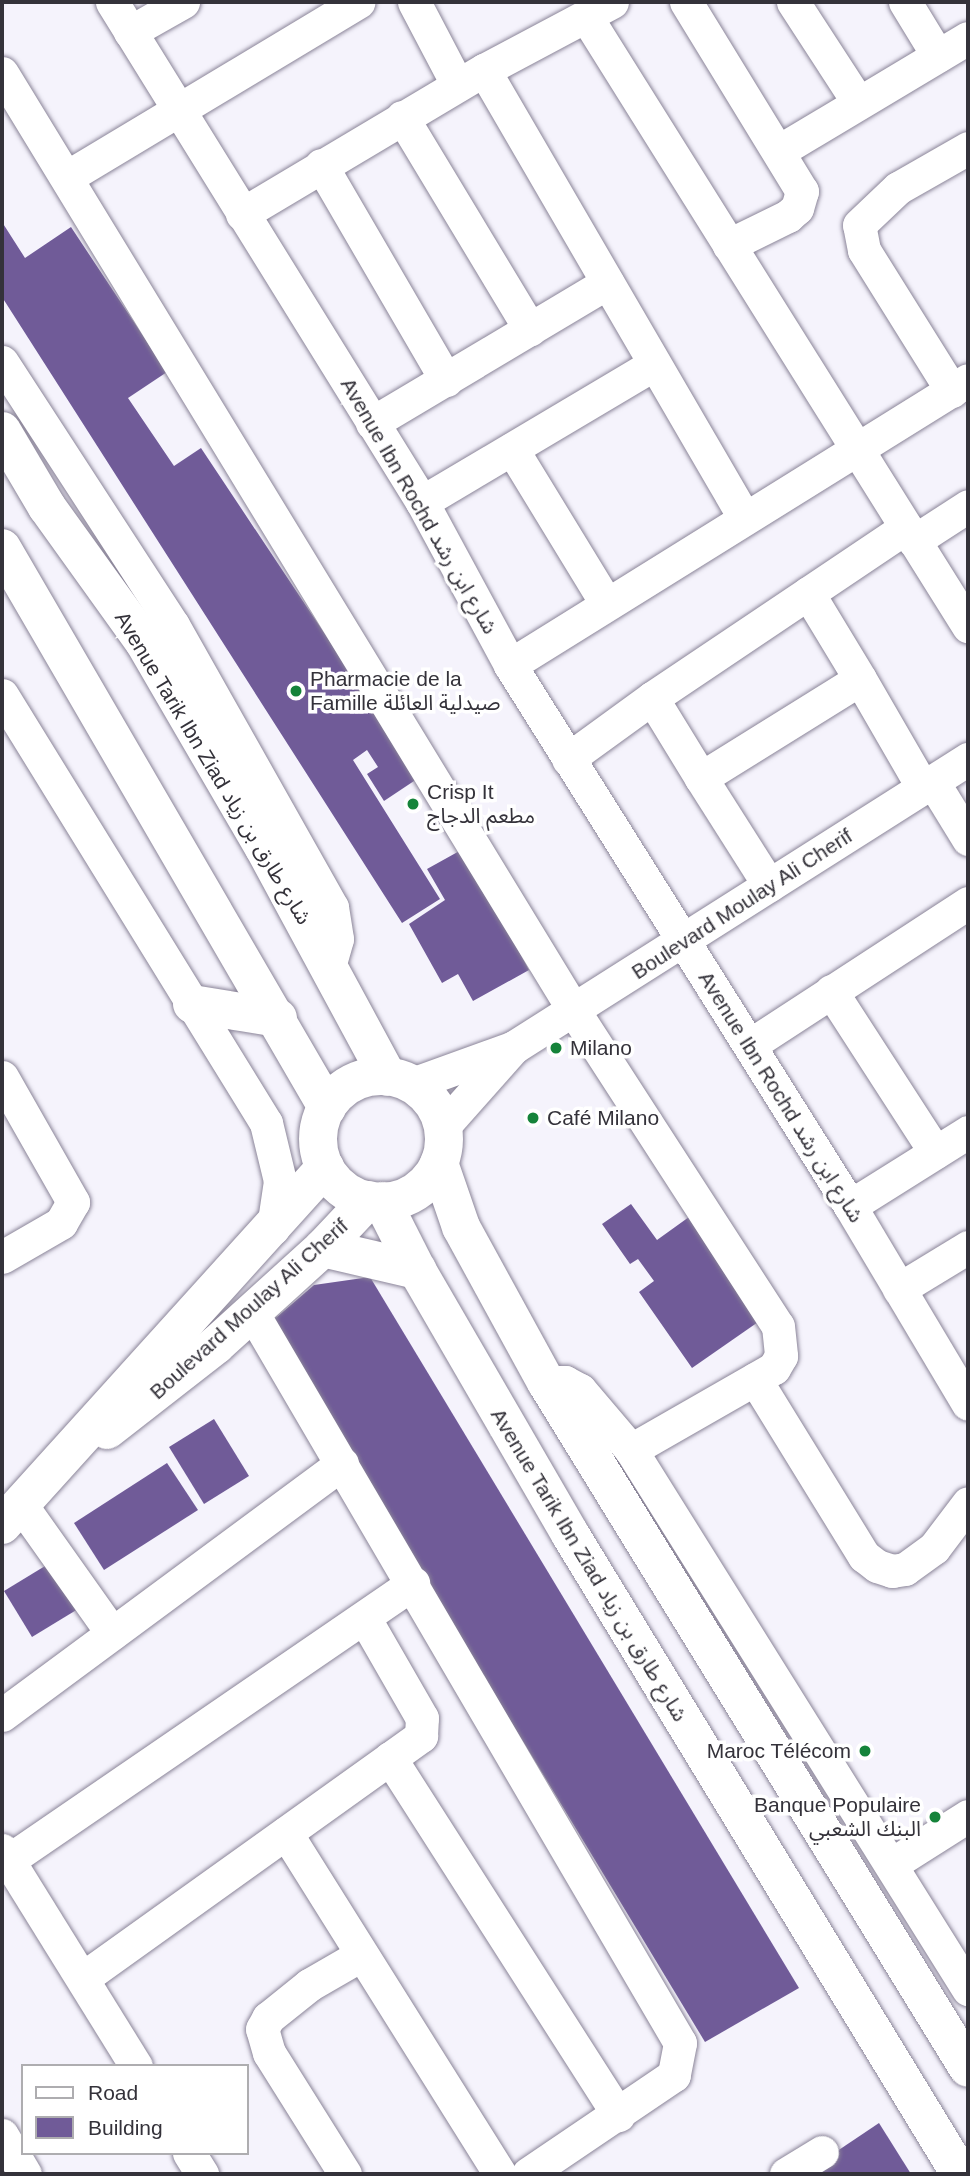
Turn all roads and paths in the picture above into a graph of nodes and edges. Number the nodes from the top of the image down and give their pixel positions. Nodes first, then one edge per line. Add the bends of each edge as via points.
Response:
1 (112, 2) edge
2 (183, 2) edge
3 (358, 2) edge
4 (414, 2) edge
5 (686, 2) edge
6 (793, 2) edge
7 (905, 2) edge
8 (600, 10) edge
9 (131, 33) junction
10 (968, 38) edge
11 (938, 56) junction
12 (2, 73) edge
13 (470, 77) junction
14 (858, 102) junction
15 (179, 114) junction
16 (402, 117) junction
17 (968, 148) edge
18 (779, 151) junction
19 (321, 165) junction
20 (67, 177) junction
21 (242, 214) junction
22 (729, 245) junction
23 (607, 283) junction
24 (530, 329) junction
25 (2, 362) edge
26 (654, 365) junction
27 (446, 380) junction
28 (960, 385) edge
29 (372, 424) junction
30 (2, 431) edge
31 (512, 449) junction
32 (855, 450) junction
33 (422, 502) junction
34 (968, 506) edge
35 (744, 517) junction
36 (910, 534) junction
37 (2, 548) edge
38 (808, 593) junction
39 (606, 603) junction
40 (968, 626) edge
41 (159, 634) junction
42 (510, 665) junction
43 (860, 680) junction
44 (2, 695) edge
45 (652, 698) junction
46 (568, 759) junction
47 (968, 759) edge
48 (701, 778) junction
49 (928, 785) junction
50 (968, 839) edge
51 (769, 885) junction
52 (968, 903) edge
53 (684, 943) junction
54 (831, 992) junction
55 (192, 1004) junction
56 (573, 1011) junction
57 (278, 1018) junction
58 (750, 1045) junction
59 (514, 1047) junction
60 (2, 1077) edge
61 (400, 1081) junction
62 (327, 1107) junction
63 (968, 1132) edge
64 (447, 1134) junction
65 (935, 1152) junction
66 (325, 1167) junction
67 (375, 1201) junction
68 (850, 1206) junction
69 (461, 1227) junction
70 (273, 1228) junction
71 (968, 1247) edge
72 (323, 1248) junction
73 (2, 1257) edge
74 (417, 1270) junction
75 (900, 1289) junction
76 (252, 1312) junction
77 (755, 1379) junction
78 (546, 1382) junction
79 (967, 1397) edge
80 (631, 1450) junction
81 (342, 1462) junction
82 (60, 1465) junction
83 (968, 1503) edge
84 (12, 1515) edge
85 (414, 1583) junction
86 (364, 1617) junction
87 (112, 1633) junction
88 (2, 1715) edge
89 (390, 1758) junction
90 (968, 1816) edge
91 (286, 1833) junction
92 (5, 1855) edge
93 (892, 1864) junction
94 (361, 1955) junction
95 (83, 1978) junction
96 (967, 1984) edge
97 (926, 2001) junction
98 (135, 2064) edge
99 (968, 2068) edge
100 (618, 2115) junction
101 (2, 2135) edge
102 (822, 2152) dead end
103 (190, 2155) edge
104 (25, 2174) edge
105 (202, 2174) edge
106 (345, 2174) edge
107 (500, 2174) edge
108 (528, 2174) edge
109 (786, 2174) edge
110 (960, 2174) edge

1 - 9 street, Avenue Ibn Rochd شارع ابن رشد
2 - 9 street
3 - 15 street
4 - 13 street
5 - 18 street
6 - 14 street
7 - 11 street
8 - 13 street
8 - 22 street
9 - 15 street, Avenue Ibn Rochd شارع ابن رشد
10 - 11 street
11 - 14 street
12 - 20 street
13 - 16 street
13 - 23 street
14 - 18 street
15 - 20 street
15 - 21 street, Avenue Ibn Rochd شارع ابن رشد
16 - 19 street
16 - 24 street
17 - 28 street via 898,188 859,225 869,259
18 - 22 street via 802,191 797,208
19 - 21 street
19 - 27 street
20 - 56 street
21 - 29 street, Avenue Ibn Rochd شارع ابن رشد
22 - 32 street
23 - 24 street
23 - 26 street
24 - 27 street
25 - 41 street
26 - 31 street
26 - 35 street
27 - 29 street
28 - 32 street
29 - 33 street, Avenue Ibn Rochd شارع ابن رشد
30 - 41 main road, Avenue Tarik Ibn Ziad شارع طارق بن زياد via 47,507
31 - 33 street
31 - 39 street
32 - 35 street
32 - 36 street
33 - 42 street, Avenue Ibn Rochd شارع ابن رشد
34 - 36 street
35 - 39 street
36 - 38 street
36 - 40 street
37 - 57 main road
38 - 43 street
38 - 45 street
39 - 42 street
41 - 61 main road, Avenue Tarik Ibn Ziad شارع طارق بن زياد via 328,967
42 - 46 street, Avenue Ibn Rochd شارع ابن رشد
43 - 48 street
43 - 49 street
44 - 55 street
45 - 46 street
45 - 48 street
46 - 53 street, Avenue Ibn Rochd شارع ابن رشد
47 - 49 street, Boulevard Moulay Ali Cherif
48 - 51 street
49 - 50 street
49 - 51 street, Boulevard Moulay Ali Cherif
51 - 53 street, Boulevard Moulay Ali Cherif
52 - 54 street
53 - 56 street, Boulevard Moulay Ali Cherif
53 - 58 street, Avenue Ibn Rochd شارع ابن رشد
54 - 58 street
54 - 65 street
55 - 57 main road
55 - 70 street via 273,1140 280,1181
56 - 59 street, Boulevard Moulay Ali Cherif
56 - 77 street via 778,1326 781,1356 774,1368
57 - 62 main road
58 - 68 street, Avenue Ibn Rochd شارع ابن رشد
59 - 61 street, Boulevard Moulay Ali Cherif
59 - 64 street, Boulevard Moulay Ali Cherif
60 - 73 street via 73,1202 61,1223
61 - 62 main road via 356,1081
61 - 64 main road, Avenue Tarik Ibn Ziad شارع طارق بن زياد via 433,1102
62 - 66 main road via 318,1147
63 - 65 street
64 - 67 main road via 412,1194
64 - 69 main road, Avenue Tarik Ibn Ziad شارع طارق بن زياد
64 - 69 main road
65 - 68 street
66 - 67 main road via 337,1184
66 - 70 main road, Boulevard Moulay Ali Cherif
67 - 72 main road, Boulevard Moulay Ali Cherif
67 - 74 main road, Avenue Tarik Ibn Ziad شارع طارق بن زياد
68 - 75 street, Avenue Ibn Rochd شارع ابن رشد
69 - 78 main road, Avenue Tarik Ibn Ziad شارع طارق بن زياد
70 - 82 main road, Boulevard Moulay Ali Cherif via 200,1301
71 - 75 street
72 - 74 main road
72 - 76 main road, Boulevard Moulay Ali Cherif
74 - 110 main road, Avenue Tarik Ibn Ziad شارع طارق بن زياد via 734,1810
75 - 79 street, Avenue Ibn Rochd شارع ابن رشد
76 - 81 street
76 - 82 main road, Boulevard Moulay Ali Cherif via 164,1389
77 - 80 street
77 - 83 street via 864,1556 877,1566 892,1572 905,1569 934,1548
78 - 80 street via 580,1390
78 - 97 main road, Avenue Tarik Ibn Ziad شارع طارق بن زياد
80 - 93 street
81 - 85 street
81 - 87 street
82 - 84 main road, Boulevard Moulay Ali Cherif
84 - 87 street
85 - 86 street
85 - 100 street via 680,2043 674,2075
86 - 89 street via 422,1718 421,1735
86 - 92 street
87 - 88 street
89 - 91 street
89 - 100 street
90 - 93 street
91 - 94 street
91 - 95 street
92 - 95 street
93 - 96 street
94 - 106 street via 309,1985 268,2018 262,2029 269,2053
94 - 107 street
95 - 98 street
96 - 97 street
97 - 99 main road, Avenue Tarik Ibn Ziad شارع طارق بن زياد
100 - 108 street
101 - 104 street
102 - 109 street
103 - 105 street

